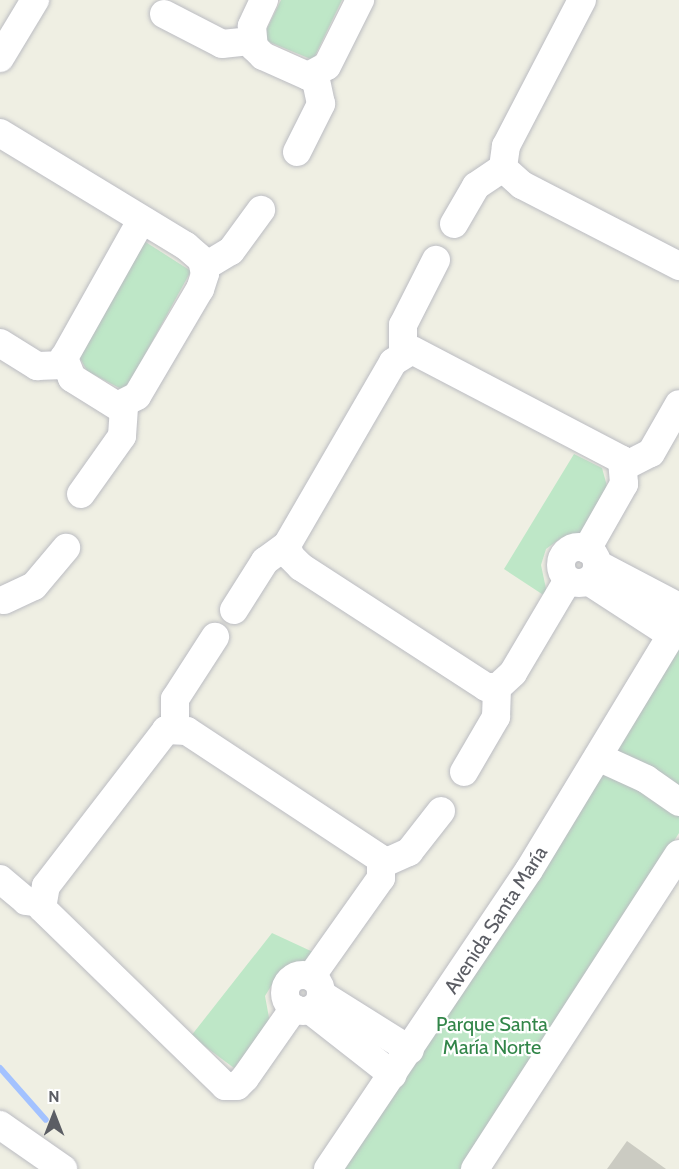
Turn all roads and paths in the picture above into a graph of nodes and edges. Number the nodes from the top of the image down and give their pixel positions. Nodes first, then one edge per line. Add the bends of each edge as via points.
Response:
1 (12, 0) edge
2 (35, 0) edge
3 (264, 0) edge
4 (360, 0) edge
5 (582, 0) edge
6 (164, 14) dead end
7 (0, 20) edge
8 (252, 41) junction
9 (0, 58) edge
10 (315, 75) junction
11 (0, 133) edge
12 (297, 152) dead end
13 (503, 168) junction
14 (261, 210) dead end
15 (141, 221) junction
16 (454, 224) dead end
17 (436, 260) dead end
18 (679, 266) edge
19 (204, 267) junction
20 (0, 343) edge
21 (403, 351) junction
22 (64, 364) junction
23 (679, 404) edge
24 (124, 406) junction
25 (625, 466) junction
26 (81, 494) dead end
27 (287, 545) junction
28 (66, 548) dead end
29 (585, 568) junction
30 (1, 601) edge
31 (679, 607) edge
32 (234, 610) dead end
33 (675, 629) edge
34 (215, 637) dead end
35 (497, 687) junction
36 (175, 727) junction
37 (597, 757) junction
38 (464, 772) dead end
39 (679, 801) edge
40 (441, 811) dead end
41 (679, 854) edge
42 (382, 864) junction
43 (0, 879) edge
44 (41, 903) junction
45 (309, 997) junction
46 (410, 1050) junction
47 (393, 1075) junction
48 (0, 1125) edge
49 (63, 1169) edge
50 (328, 1169) edge
51 (475, 1169) edge

1 - 7 street
2 - 9 street
3 - 8 street via 252,26
4 - 10 street via 327,66
5 - 13 street via 506,147
6 - 8 street via 222,44
8 - 10 street via 263,56 302,75
10 - 12 street via 321,104
11 - 15 street
13 - 16 street via 476,186
13 - 18 street via 522,185
14 - 19 street via 231,251
15 - 19 street via 192,250
15 - 22 street via 68,346
17 - 21 street via 403,326
19 - 24 street via 200,289 137,396
20 - 22 street via 38,366
21 - 25 street via 419,352 608,451
21 - 27 street
22 - 24 street via 72,378 106,402
23 - 25 street via 651,453
24 - 26 street via 122,436
25 - 29 street via 624,484
27 - 32 street via 266,561
27 - 35 street via 301,567 479,686
28 - 30 street via 34,586
29 - 31 street
29 - 33 street
29 - 35 street via 513,673
33 - 37 street, Avenida Santa María
34 - 36 street via 175,699
35 - 38 street via 496,717
36 - 42 street via 373,852
36 - 44 street via 162,734 53,877
37 - 39 street via 646,779
37 - 46 street, Avenida Santa María via 530,870
40 - 42 street via 409,852
41 - 51 street
42 - 45 street via 381,878
43 - 44 street via 26,902
44 - 45 street via 45,913 225,1086 233,1087 245,1078
45 - 46 street
45 - 47 street
46 - 47 street, Avenida Santa María
47 - 50 street, Avenida Santa María
48 - 49 street

